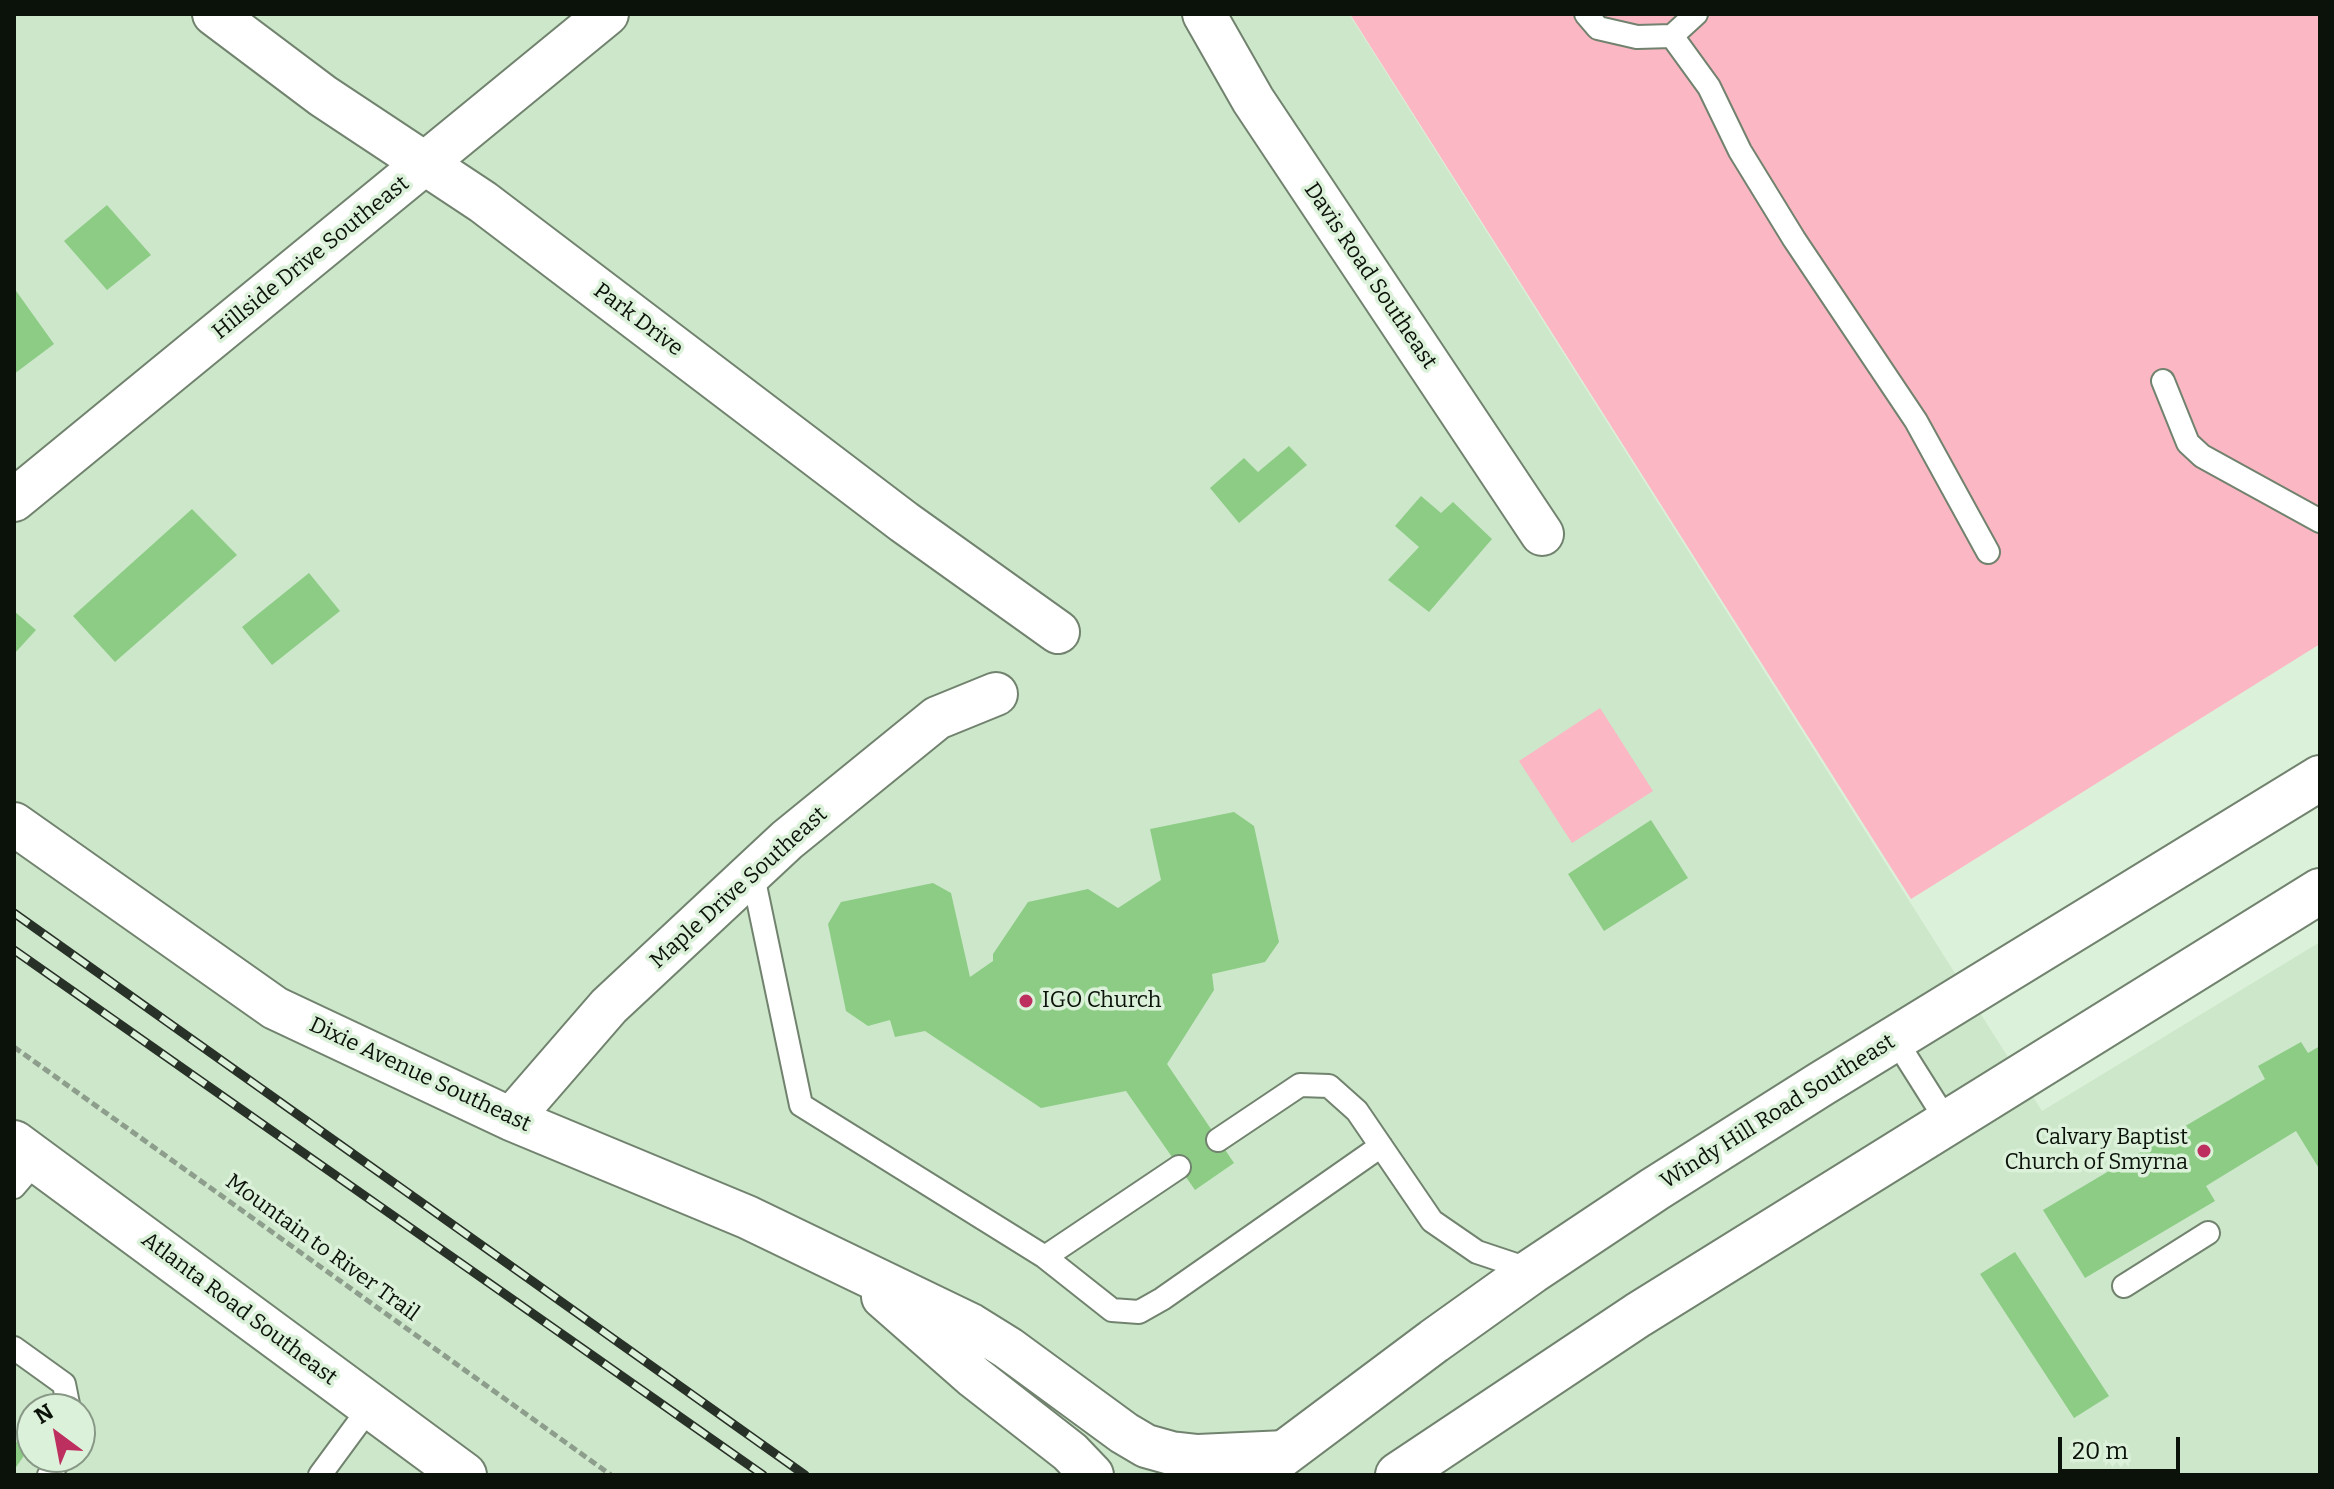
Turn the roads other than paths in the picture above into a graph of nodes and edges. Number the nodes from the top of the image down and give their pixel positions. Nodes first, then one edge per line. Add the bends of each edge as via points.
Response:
1 (214, 14) edge
2 (607, 14) edge
3 (1204, 14) edge
4 (1586, 14) edge
5 (1696, 14) edge
6 (1672, 36) junction
7 (427, 164) junction
8 (2163, 381) dead end
9 (14, 500) edge
10 (2320, 521) edge
11 (1542, 534) dead end
12 (1988, 552) dead end
13 (1058, 632) dead end
14 (996, 694) dead end
15 (2320, 778) edge
16 (14, 824) edge
17 (752, 871) junction
18 (2320, 891) edge
19 (1895, 1039) junction
20 (511, 1119) junction
21 (1948, 1123) junction
22 (1218, 1140) dead end
23 (1381, 1146) junction
24 (22, 1163) edge
25 (1179, 1167) dead end
26 (2208, 1233) dead end
27 (1045, 1257) junction
28 (856, 1271) junction
29 (1532, 1271) junction
30 (2124, 1286) dead end
31 (14, 1348) edge
32 (66, 1393) edge
33 (370, 1407) junction
34 (1438, 1458) edge
35 (1270, 1463) edge
36 (320, 1475) edge
37 (464, 1475) edge
38 (1092, 1475) edge
39 (1398, 1475) edge

1 - 7 street, Park Drive via 323,96
2 - 7 street, Hillside Drive Southeast
3 - 11 street, Davis Road Southeast via 1253,100
4 - 6 lane via 1598,28 1637,37
5 - 6 lane
6 - 12 lane via 1709,87 1740,151 1794,239 1916,421
7 - 9 street, Hillside Drive Southeast
7 - 13 street, Park Drive
8 - 10 lane via 2188,443 2202,456
14 - 17 street, Maple Drive Southeast via 937,718
15 - 19 main road, Windy Hill Road Southeast
16 - 20 street, Dixie Avenue Southeast via 275,1008
17 - 20 street, Maple Drive Southeast via 609,1006
17 - 27 lane via 801,1105
18 - 21 main road
19 - 21 lane
19 - 29 main road, Windy Hill Road Southeast
20 - 28 street, Dixie Avenue Southeast via 747,1217
21 - 34 main road via 1638,1315
22 - 23 lane via 1300,1085 1329,1086 1357,1111
23 - 27 lane via 1139,1312 1112,1310
23 - 29 lane via 1432,1221 1477,1252
24 - 33 main road, Atlanta Road Southeast
25 - 27 lane
26 - 30 lane
28 - 35 street, Dixie Avenue Southeast via 971,1325 1146,1446
28 - 38 street, Dixie Avenue Southeast
29 - 35 main road, Windy Hill Road Southeast
31 - 32 lane via 64,1384
33 - 36 lane
33 - 37 main road, Atlanta Road Southeast
34 - 39 main road

